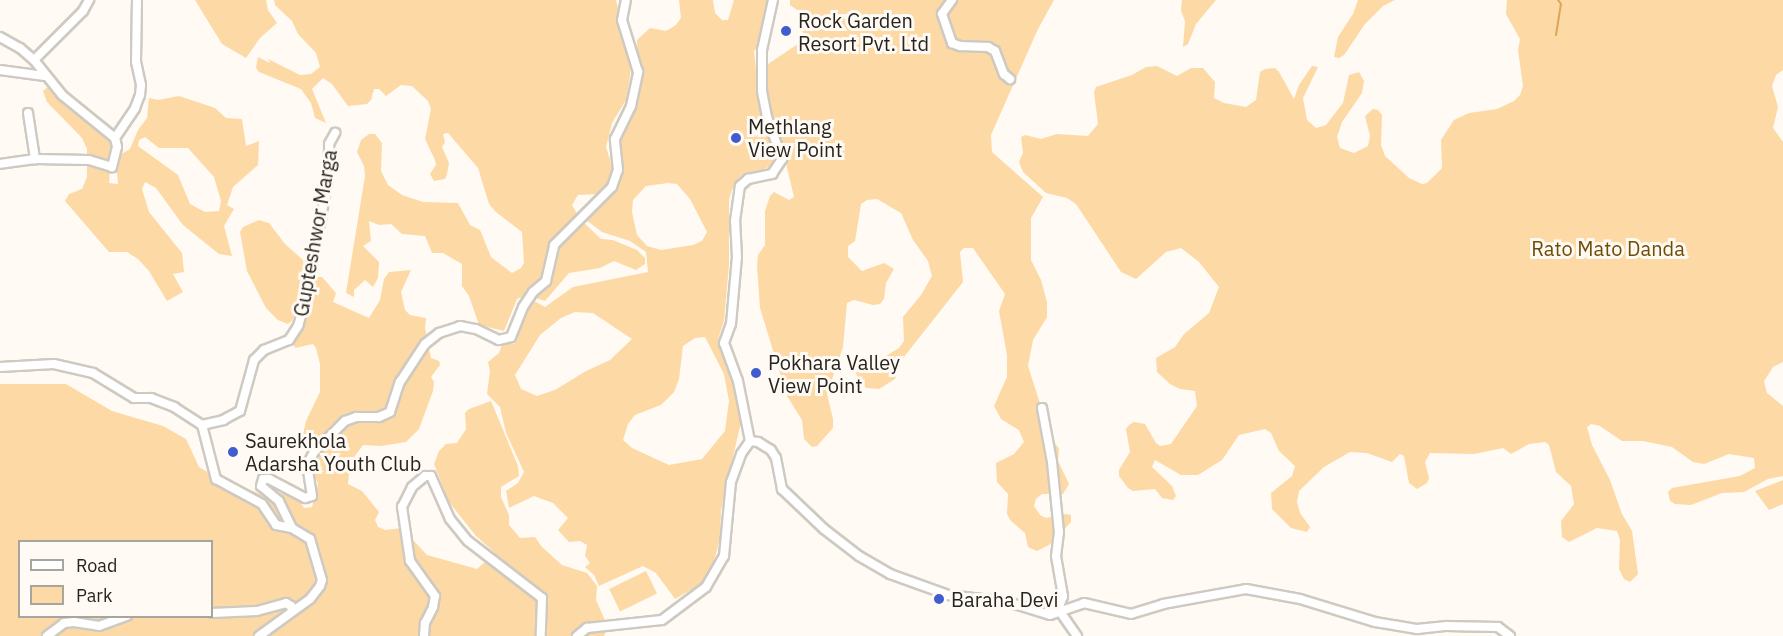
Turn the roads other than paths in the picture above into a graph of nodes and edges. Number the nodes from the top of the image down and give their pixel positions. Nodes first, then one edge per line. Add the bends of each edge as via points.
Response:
1 (89, 0) edge
2 (137, 0) edge
3 (626, 0) edge
4 (773, 0) edge
5 (952, 0) edge
6 (0, 37) edge
7 (34, 60) junction
8 (0, 70) edge
9 (45, 76) junction
10 (1010, 78) dead end
11 (28, 113) dead end
12 (335, 133) dead end
13 (115, 138) junction
14 (35, 159) junction
15 (0, 164) edge
16 (0, 367) edge
17 (1042, 408) dead end
18 (202, 426) junction
19 (750, 441) junction
20 (292, 528) junction
21 (292, 612) junction
22 (213, 613) edge
23 (1061, 613) junction
24 (1044, 614) junction
25 (121, 618) edge
26 (47, 636) edge
27 (259, 636) edge
28 (424, 636) edge
29 (541, 636) edge
30 (578, 636) edge
31 (1077, 636) edge
32 (1509, 636) edge

1 - 7 street via 83,12
2 - 13 street via 140,95
3 - 20 street via 622,20 638,72 631,106 615,139 618,170 612,187 554,246 546,280 523,307 511,337 498,340 460,326 439,333 425,344 400,382 390,412 345,421 314,452 307,465 312,496 305,498 264,479 261,486 279,501
4 - 19 street via 762,50 762,91 782,159 772,174 748,179 740,186 731,324 724,343 738,381
5 - 10 street via 942,15 952,43 995,51 1004,74
6 - 7 street
7 - 9 street
8 - 9 street
9 - 13 street
11 - 14 street
12 - 18 street, Gupteshwor Marga via 329,144 328,178 298,326 289,340 264,350 254,360 240,411
13 - 14 street via 112,167 89,160
14 - 15 street
16 - 18 street via 54,364 93,373 134,398 151,398 174,407
17 - 24 street via 1052,462 1059,532 1056,556 1063,596 1060,604
18 - 20 street via 216,479 262,504 276,525
19 - 24 street via 771,450 782,489 802,510 866,560 905,581 948,595 1008,602
19 - 30 street via 731,482 724,556 711,582 662,620 587,628
20 - 21 street via 310,539 321,580 316,593
21 - 22 street via 286,603 257,611
21 - 27 street
23 - 24 street
23 - 31 street
23 - 32 street via 1084,603 1131,614 1163,604 1246,590 1300,599 1375,622 1429,629 1498,627
25 - 26 street via 99,626 64,623
28 - 29 street via 435,596 410,561 402,507 412,487 431,476 450,519 468,541 542,598

